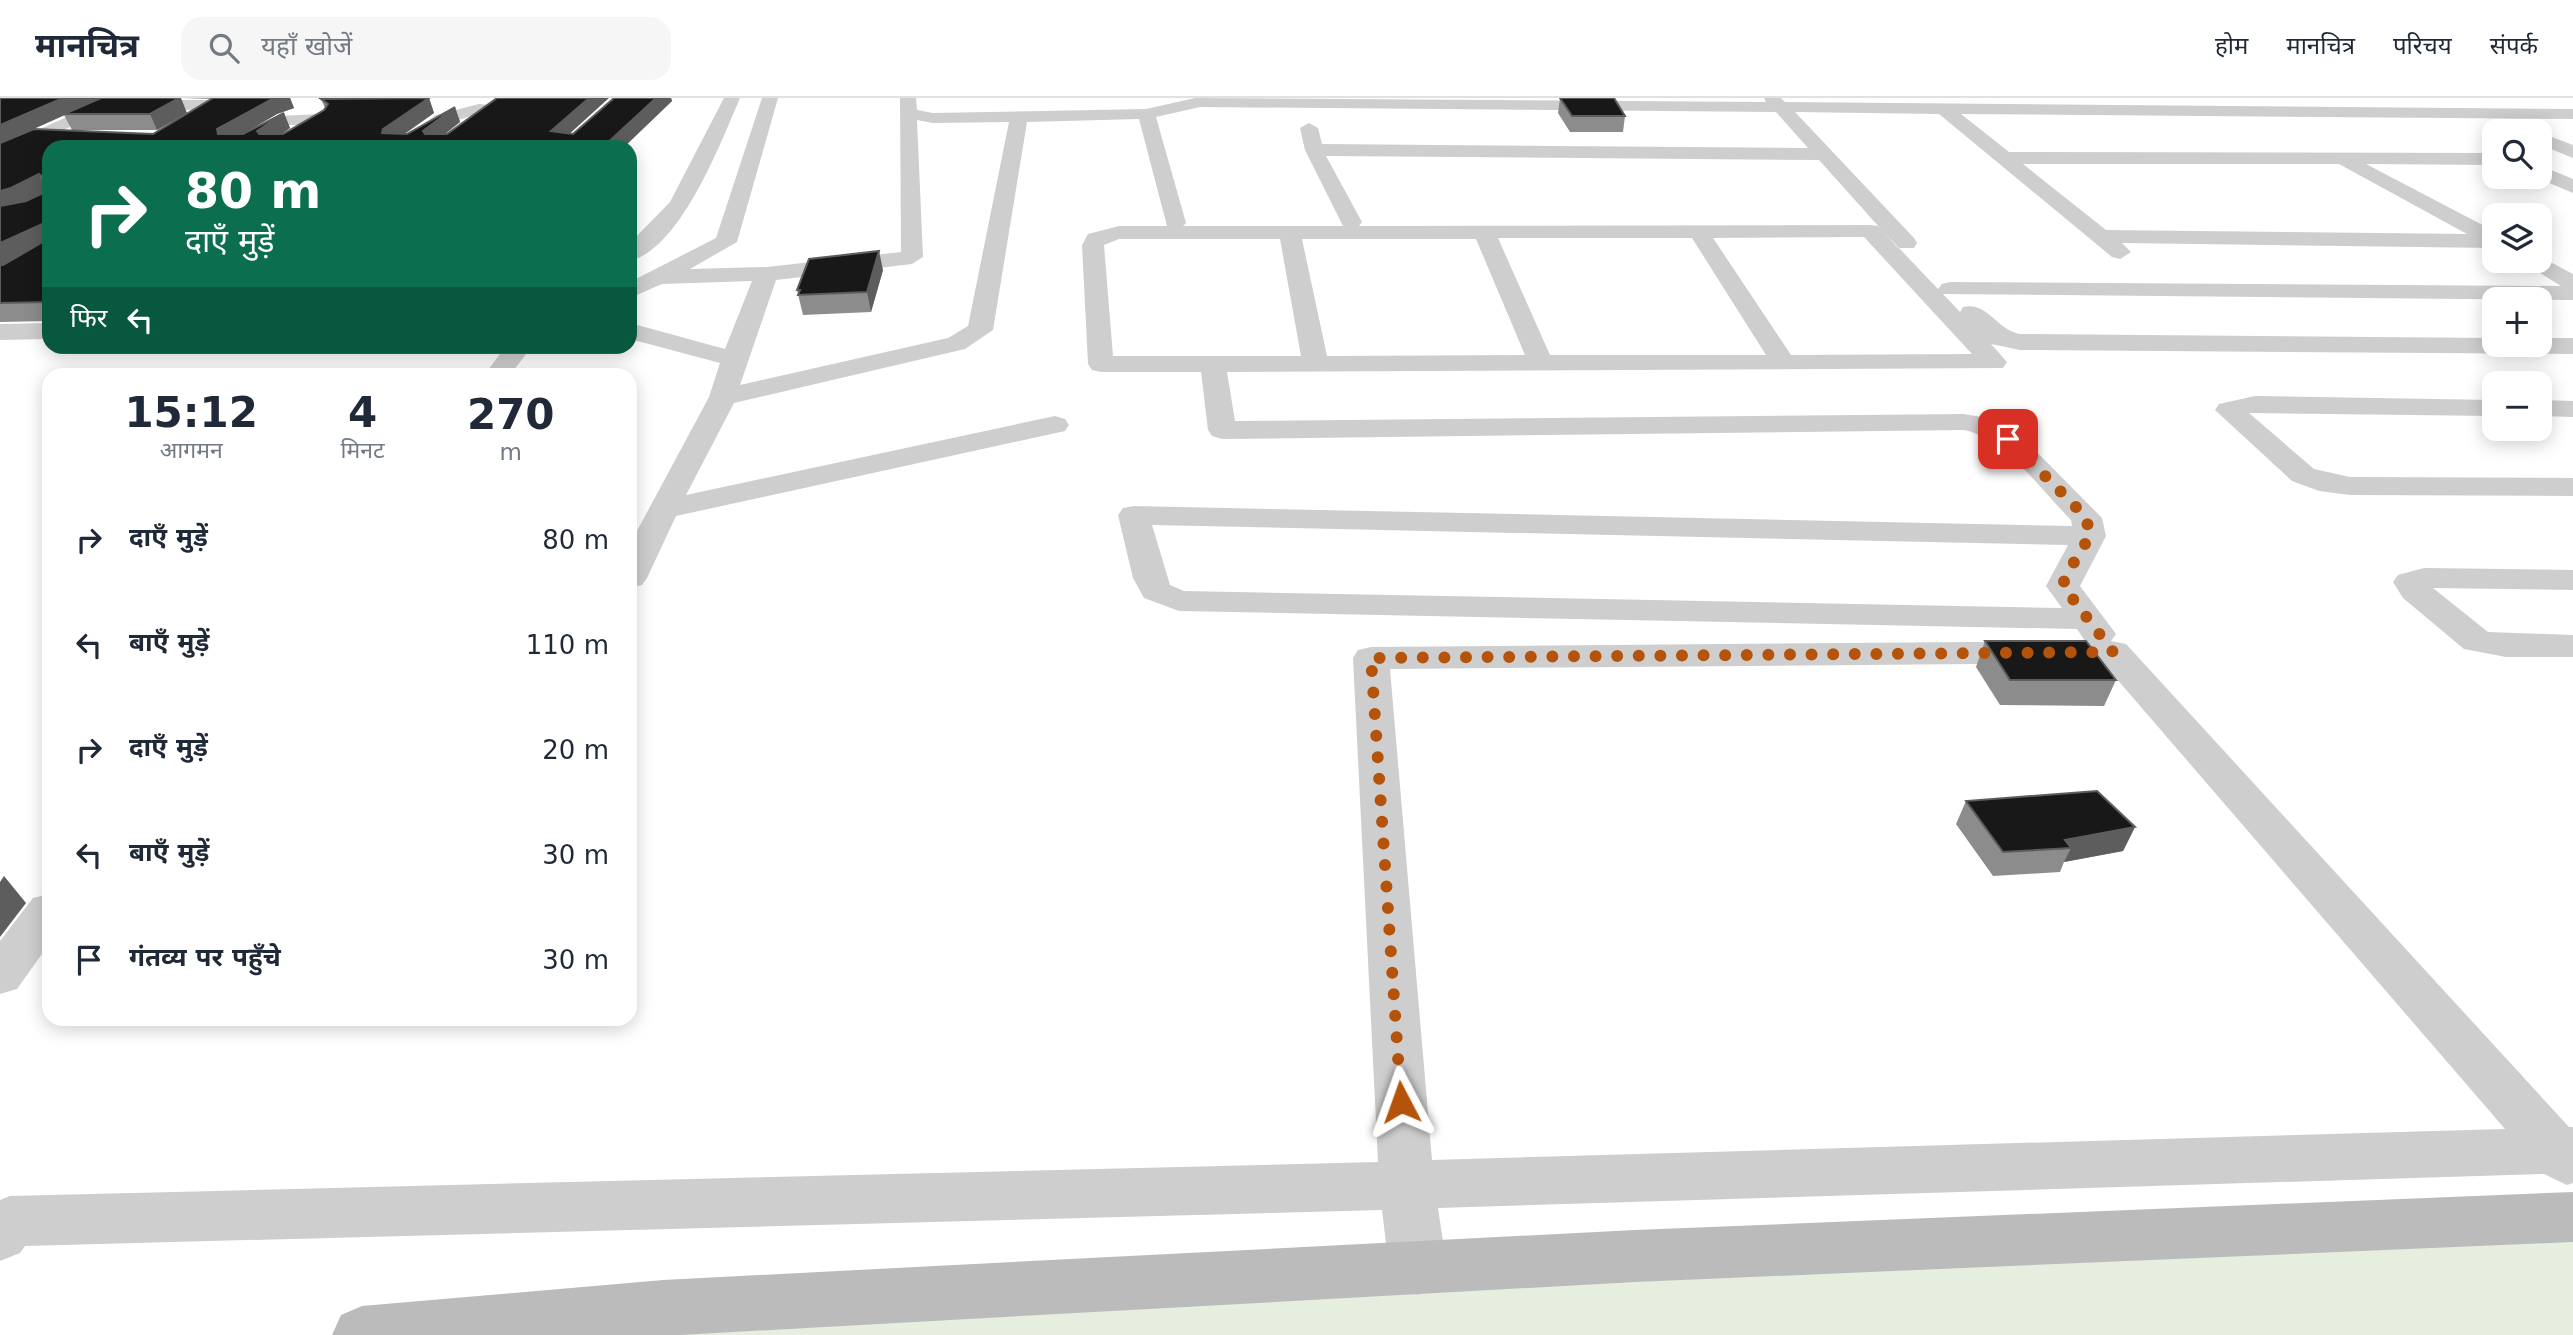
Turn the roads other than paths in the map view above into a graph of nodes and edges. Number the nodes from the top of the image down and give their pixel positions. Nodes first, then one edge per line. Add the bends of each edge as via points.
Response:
1 (507, 98) edge
2 (732, 98) edge
3 (770, 98) edge
4 (2237, 98) edge
5 (2381, 98) edge
6 (1199, 100) edge
7 (115, 102) edge
8 (1672, 102) edge
9 (1302, 103) junction
10 (1777, 103) edge
11 (907, 105) edge
12 (485, 108) junction
13 (1944, 109) junction
14 (2262, 111) junction
15 (2412, 112) junction
16 (1146, 114) junction
17 (2573, 114) edge
18 (1019, 118) junction
19 (125, 138) edge
20 (164, 138) junction
21 (32, 139) junction
22 (85, 139) edge
23 (160, 140) edge
24 (247, 140) edge
25 (287, 140) edge
26 (410, 140) edge
27 (449, 140) edge
28 (2552, 143) edge
29 (2482, 145) edge
30 (1314, 150) junction
31 (2573, 152) edge
32 (0, 154) edge
33 (1824, 154) junction
34 (2005, 158) junction
35 (2482, 159) edge
36 (2344, 161) junction
37 (2552, 177) edge
38 (2573, 187) edge
39 (1351, 222) dead end
40 (1175, 223) dead end
41 (1484, 231) junction
42 (1698, 231) junction
43 (1289, 232) junction
44 (2482, 234) edge
45 (2100, 236) junction
46 (2482, 240) edge
47 (726, 242) junction
48 (637, 249) edge
49 (2552, 272) edge
50 (732, 274) junction
51 (768, 274) junction
52 (658, 277) junction
53 (2573, 283) edge
54 (637, 288) edge
55 (1950, 289) junction
56 (2165, 289) junction
57 (2573, 293) edge
58 (42, 331) edge
59 (0, 332) edge
60 (637, 333) edge
61 (2573, 346) edge
62 (514, 354) edge
63 (734, 359) junction
64 (1782, 360) junction
65 (1540, 361) junction
66 (1315, 362) junction
67 (1213, 363) junction
68 (503, 368) edge
69 (723, 397) junction
70 (2482, 408) edge
71 (2552, 408) edge
72 (2573, 409) edge
73 (1055, 425) dead end
74 (2573, 487) edge
75 (663, 509) junction
76 (2090, 536) junction
77 (637, 563) edge
78 (2573, 580) edge
79 (2086, 618) junction
80 (2573, 646) edge
81 (2113, 652) junction
82 (42, 920) edge
83 (0, 976) edge
84 (2568, 1156) edge
85 (1407, 1185) junction
86 (2573, 1217) edge
87 (0, 1235) edge
88 (1418, 1268) junction
89 (362, 1335) edge

1 - 12 street
2 - 48 street via 667,225
3 - 47 street
4 - 14 street
5 - 15 street
6 - 9 street
6 - 16 street
7 - 20 street via 218,105
7 - 21 street
8 - 9 street
8 - 10 street
9 - 30 street
10 - 13 street
10 - 33 street
11 - 18 street via 933,118
11 - 51 street via 912,257
12 - 26 street via 445,117
12 - 27 street via 493,110
13 - 14 street
13 - 34 street
14 - 15 street
15 - 17 street
15 - 29 street
16 - 18 street
16 - 40 street
18 - 69 street via 980,330 956,344
19 - 20 street
20 - 23 street
21 - 22 street
21 - 32 street
24 - 25 street via 284,120 322,119
28 - 31 street
30 - 33 street
30 - 39 street
33 - 55 street
34 - 36 street
34 - 45 street
35 - 36 street
36 - 44 street
37 - 38 street
41 - 42 street
41 - 43 street
41 - 65 street
42 - 64 street
42 - 64 street via 1870,231 1994,362
43 - 66 street
43 - 67 street via 1133,232 1096,239 1101,364
45 - 46 street
45 - 56 street
47 - 50 street
47 - 52 street
49 - 53 street
50 - 51 street
50 - 52 street
51 - 63 street
52 - 54 street
55 - 56 street
55 - 61 street via 1995,335 2011,341
56 - 57 street
58 - 59 street
60 - 63 street
62 - 68 street
63 - 69 street
64 - 65 street
65 - 66 street
66 - 67 street
67 - 76 street via 1222,430 1989,426 2008,439 2086,517
69 - 75 street
70 - 74 street via 2255,404 2229,410 2292,469 2319,482
71 - 72 street
73 - 75 street
75 - 77 street
76 - 79 street via 2063,586
76 - 79 street via 1134,515 1156,591 1179,601
78 - 80 street via 2424,578 2410,582 2477,641
79 - 81 street
81 - 84 street
81 - 85 street via 1371,658
82 - 83 street
84 - 85 street
85 - 87 street via 10,1221
85 - 88 street
86 - 88 street
88 - 89 street via 663,1308

